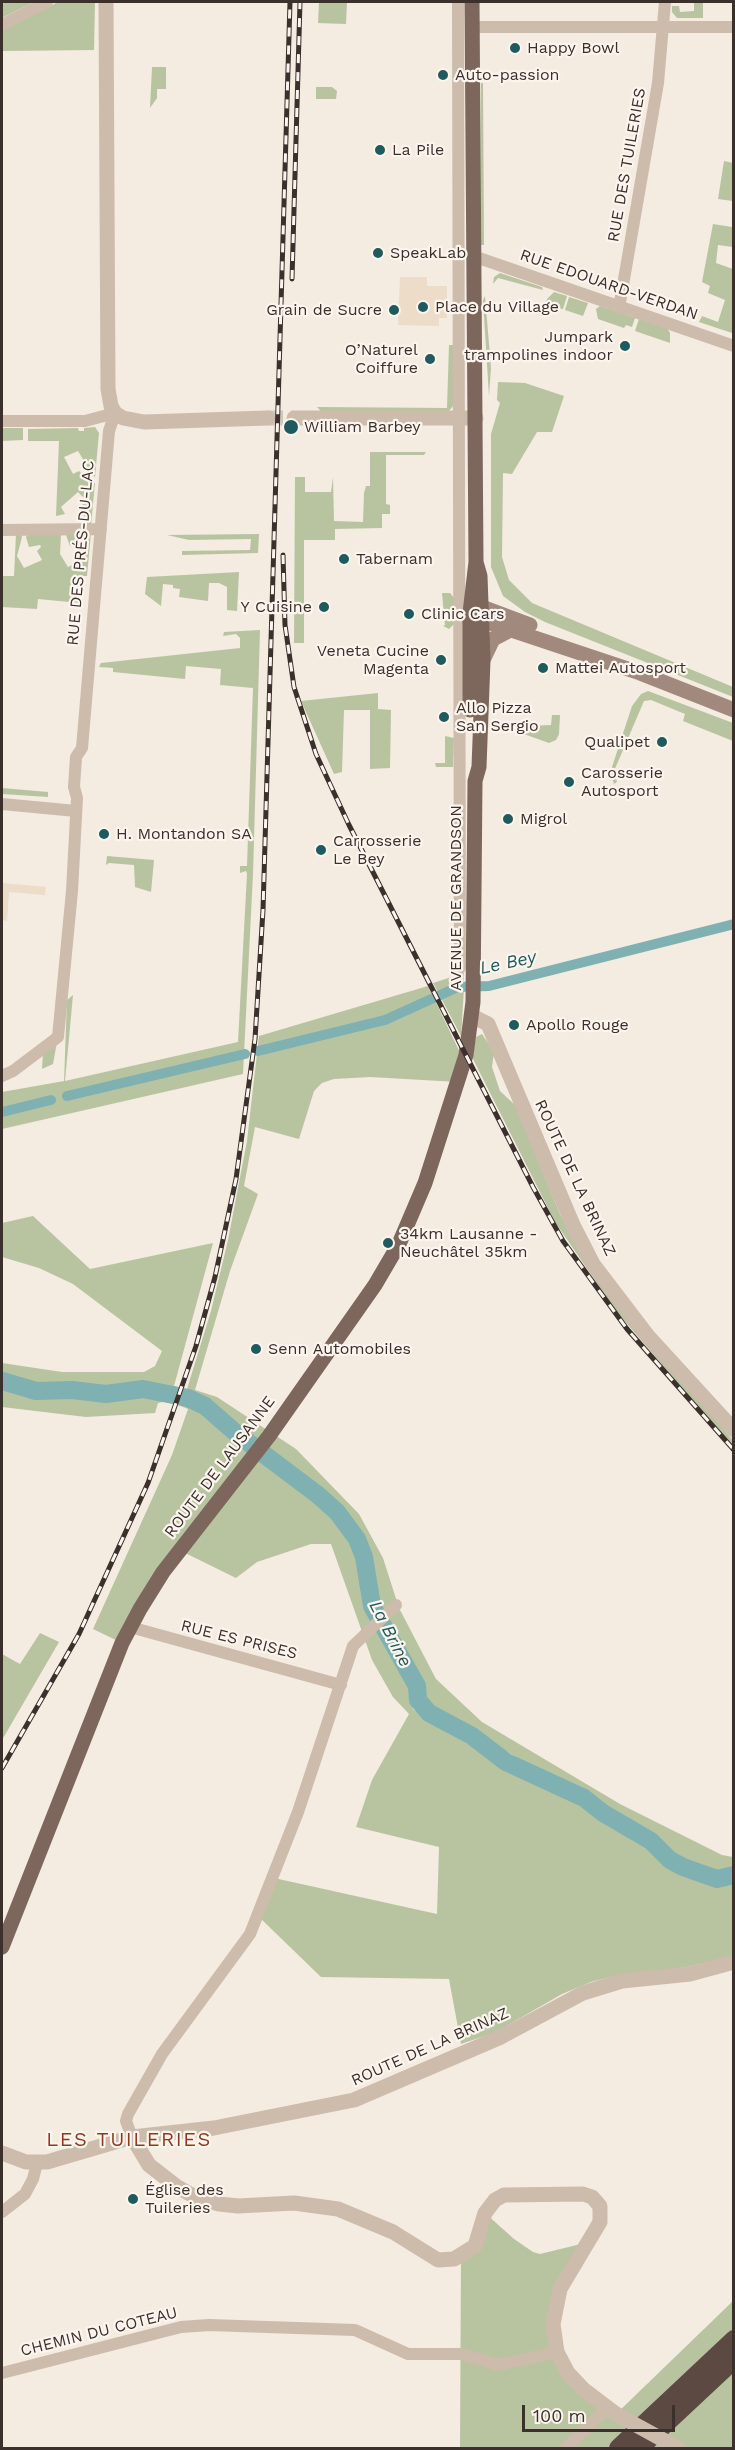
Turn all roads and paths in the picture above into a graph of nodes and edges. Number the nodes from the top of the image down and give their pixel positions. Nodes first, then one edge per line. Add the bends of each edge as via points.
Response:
1 (47, 2) edge
2 (106, 2) edge
3 (458, 2) edge
4 (472, 2) edge
5 (665, 2) edge
6 (2, 26) edge
7 (472, 27) junction
8 (664, 27) junction
9 (734, 27) edge
10 (473, 256) junction
11 (619, 308) junction
12 (734, 346) edge
13 (115, 413) junction
14 (268, 418) tunnel mouth
15 (294, 418) tunnel mouth
16 (459, 418) junction
17 (476, 418) junction
18 (2, 421) edge
19 (101, 529) junction
20 (2, 530) edge
21 (478, 613) junction
22 (512, 629) junction
23 (483, 660) junction
24 (640, 673) junction
25 (734, 710) edge
26 (475, 781) junction
27 (2, 804) edge
28 (76, 811) junction
29 (467, 968) junction
30 (473, 1009) junction
31 (2, 1076) edge
32 (734, 1430) edge
33 (396, 1605) dead end
34 (130, 1627) junction
35 (341, 1685) junction
36 (2, 1947) edge
37 (734, 1962) edge
38 (132, 2137) junction
39 (2, 2153) edge
40 (37, 2163) junction
41 (2, 2212) edge
42 (734, 2339) edge
43 (557, 2352) junction
44 (734, 2360) edge
45 (2, 2373) edge
46 (612, 2411) junction
47 (566, 2448) edge
48 (618, 2448) edge
49 (640, 2448) edge
50 (678, 2448) edge

1 - 6 street
2 - 13 street, RUE DES PRÉS-DU-LAC via 108,389
3 - 16 street
4 - 7 main road, AVENUE DE GRANDSON
5 - 8 street, RUE DES TUILERIES
7 - 8 street
7 - 10 main road, AVENUE DE GRANDSON
8 - 9 street
8 - 11 street, RUE DES TUILERIES
10 - 11 street, RUE EDOUARD-VERDAN
10 - 17 main road, AVENUE DE GRANDSON
11 - 12 street, RUE EDOUARD-VERDAN
13 - 14 street via 144,422
13 - 18 street via 85,421
13 - 19 street, RUE DES PRÉS-DU-LAC via 109,431
15 - 16 street
16 - 17 street
16 - 29 street
17 - 21 main road, AVENUE DE GRANDSON
19 - 20 street
19 - 28 street, RUE DES PRÉS-DU-LAC via 82,748 76,757
21 - 22 main road
21 - 23 main road, AVENUE DE GRANDSON
21 - 24 main road via 615,660
21 - 26 main road, AVENUE DE GRANDSON via 470,767
22 - 23 main road via 493,639
22 - 24 main road
23 - 26 main road, AVENUE DE GRANDSON via 479,767
24 - 25 main road
26 - 29 main road, AVENUE DE GRANDSON
27 - 28 street
28 - 31 street, RUE DES PRÉS-DU-LAC via 58,1037
29 - 30 main road, AVENUE DE GRANDSON
30 - 32 street, ROUTE DE LA BRINAZ via 489,1024 573,1225 593,1263 636,1322
30 - 34 main road, ROUTE DE LAUSANNE via 458,1082 419,1198 399,1244 375,1285 269,1436 168,1565
33 - 35 street via 353,1646
34 - 35 street, RUE ES PRISES
34 - 36 main road, ROUTE DE LAUSANNE
35 - 38 street via 250,1934 166,2048 128,2114 126,2121
37 - 38 street, ROUTE DE LA BRINAZ via 595,1988 501,2037 366,2097 224,2127
38 - 40 street, ROUTE DE LA BRINAZ
38 - 43 street via 149,2165 197,2198 225,2205 308,2204 349,2212 393,2232 438,2260 454,2259 471,2249 479,2238 485,2213 504,2195 588,2195 600,2206 600,2222 559,2292 553,2324
39 - 40 street
40 - 41 street via 25,2194
42 - 48 highway
43 - 45 street, CHEMIN DU COTEAU via 498,2365 461,2355 408,2354 361,2331 209,2325 182,2327
43 - 46 street via 575,2381
44 - 49 highway
46 - 47 street
46 - 50 street, bridge

